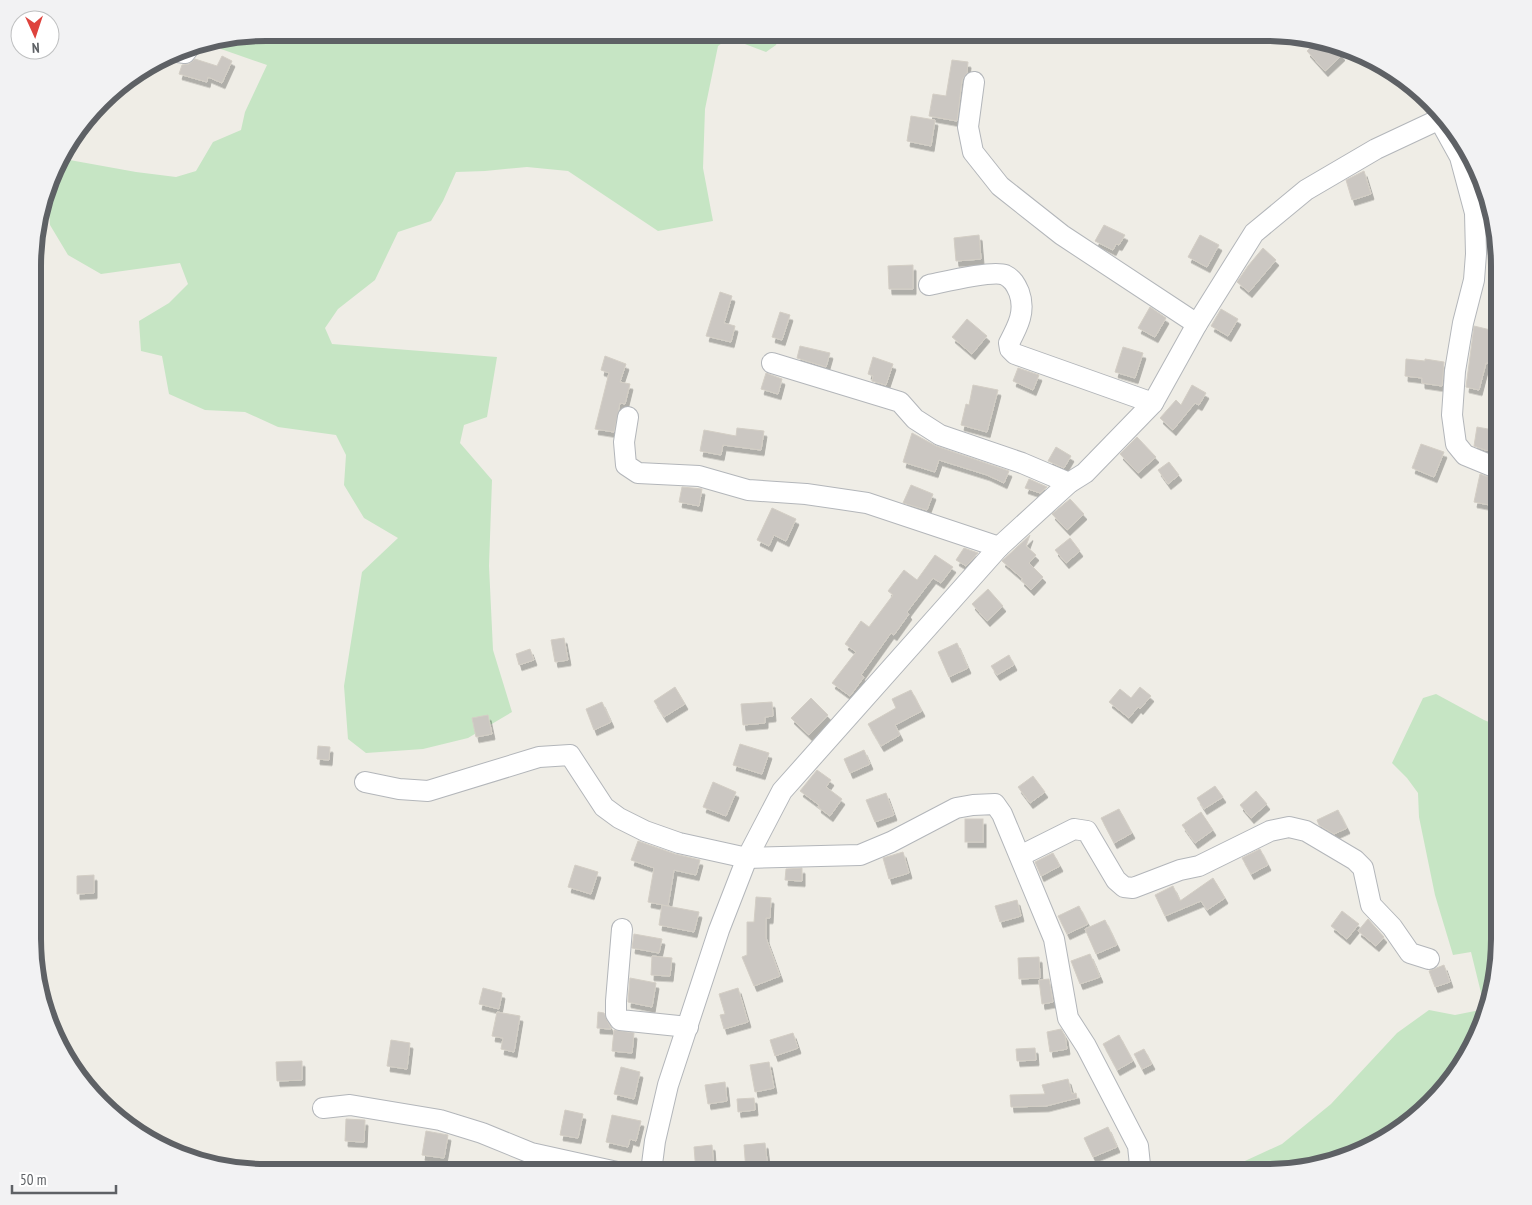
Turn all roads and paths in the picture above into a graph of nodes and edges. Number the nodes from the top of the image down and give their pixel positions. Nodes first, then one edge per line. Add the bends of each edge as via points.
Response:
1 (974, 82) dead end
2 (1437, 120) edge
3 (1448, 135) edge
4 (928, 285) dead end
5 (1197, 324) junction
6 (772, 363) dead end
7 (1153, 403) junction
8 (628, 417) dead end
9 (1491, 466) edge
10 (1069, 483) junction
11 (999, 546) junction
12 (365, 782) dead end
13 (1020, 856) junction
14 (747, 858) junction
15 (622, 929) dead end
16 (1429, 959) dead end
17 (688, 1027) junction
18 (323, 1108) dead end
19 (581, 1164) edge
20 (653, 1164) edge
21 (1140, 1164) edge

1 - 5 street via 968,127 972,152 1000,186 1062,235
2 - 5 street via 1376,149 1306,190 1254,233
3 - 9 street via 1460,157 1475,213 1476,254 1474,280 1455,371 1452,415 1456,444 1465,455
4 - 7 street via 1003,274 1013,280 1022,302 1018,328 1009,343 1015,354
5 - 7 street
6 - 10 street via 900,402 915,419 940,435
7 - 10 street via 1085,473
8 - 11 street via 624,442 626,465 638,473 699,476 748,490 867,503
10 - 11 street
11 - 14 street via 782,791
12 - 14 street via 428,791 538,757 570,755 604,807 619,818 679,843
13 - 14 street via 1002,814 995,804 989,804 956,808 860,855
13 - 16 street via 1074,829 1087,831 1116,880 1124,888 1133,888 1199,866 1270,831 1290,827 1306,831 1363,868 1371,905 1410,953
13 - 21 street via 1054,939 1068,1018 1138,1146
14 - 17 street via 719,930
15 - 17 street via 616,1001 616,1014 620,1020
17 - 20 street via 668,1085
18 - 19 street via 350,1105 440,1120 531,1153

